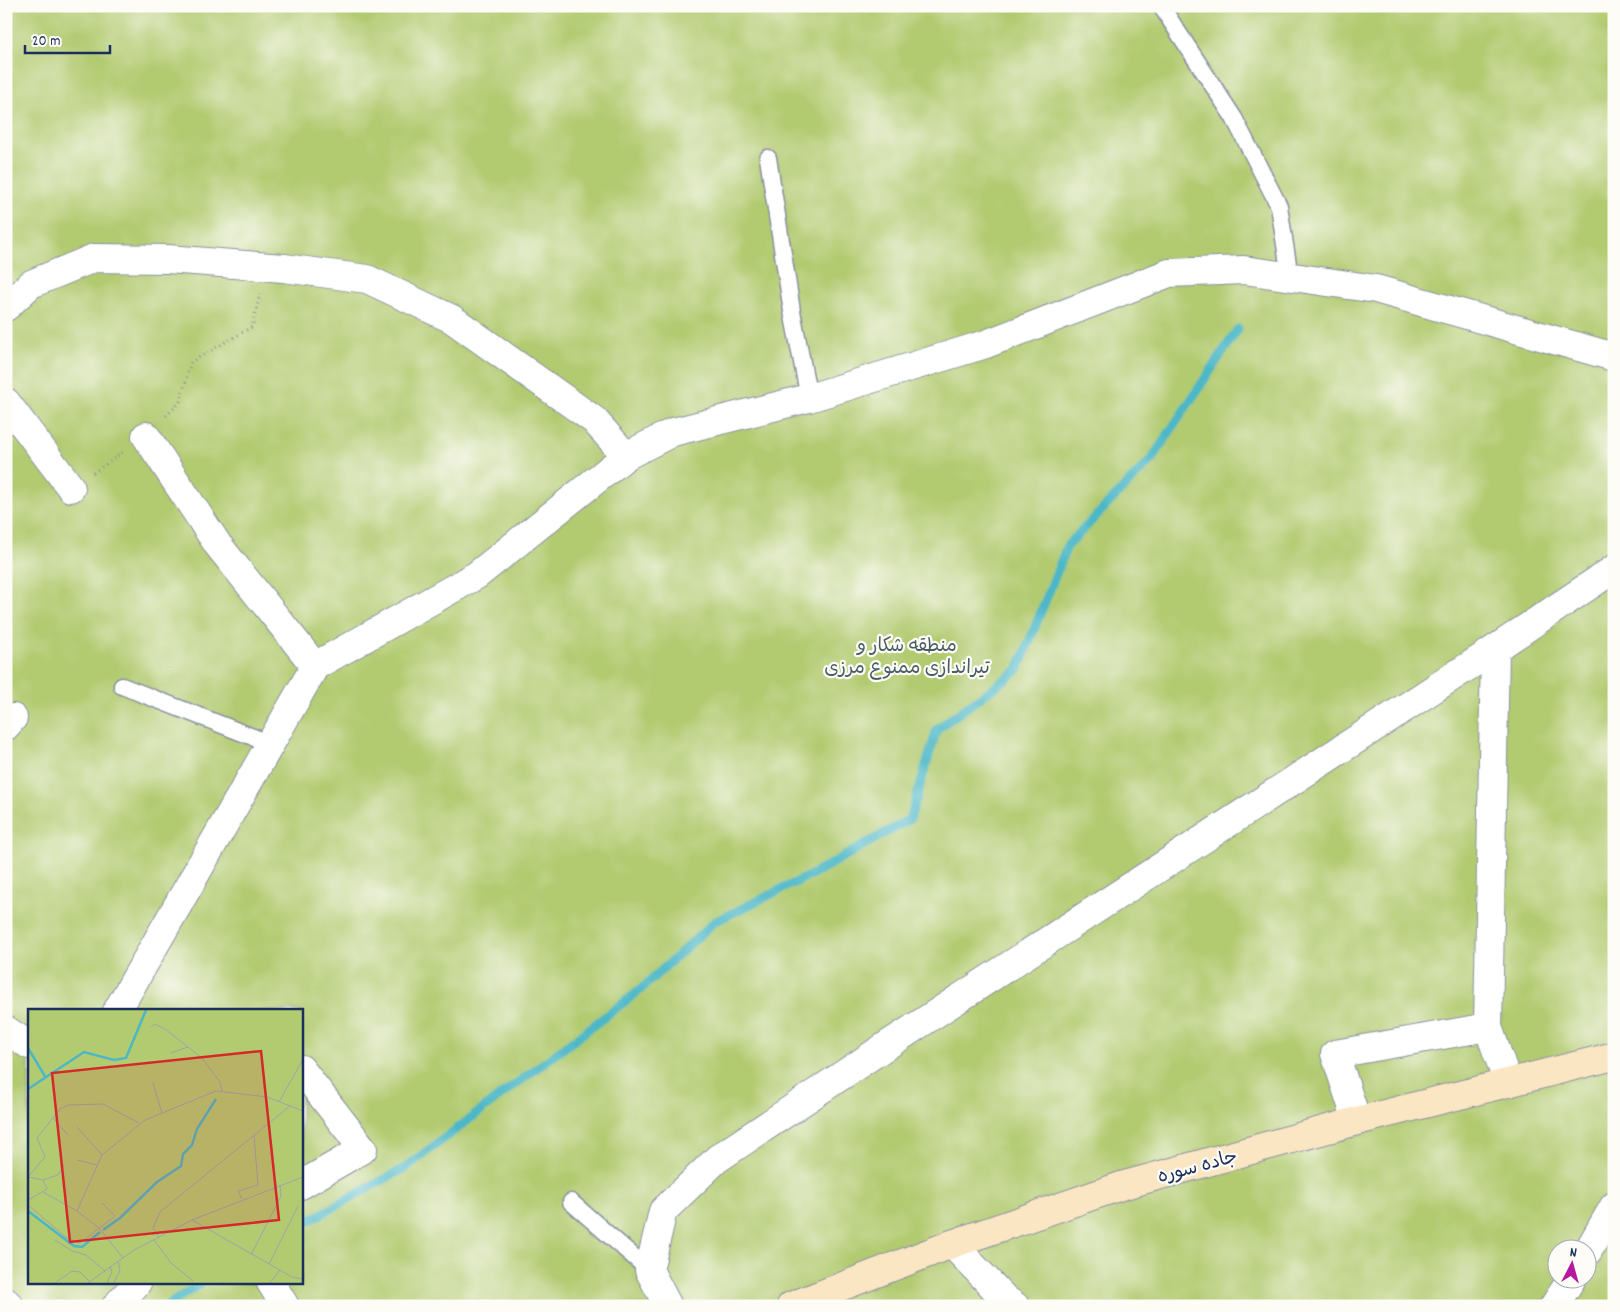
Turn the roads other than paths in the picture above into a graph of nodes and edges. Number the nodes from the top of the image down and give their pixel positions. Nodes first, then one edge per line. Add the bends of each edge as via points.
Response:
1 (1161, 6) edge
2 (768, 158) dead end
3 (1290, 277) junction
4 (6, 307) edge
5 (1614, 356) edge
6 (810, 398) junction
7 (6, 402) edge
8 (146, 436) road end
9 (626, 456) junction
10 (71, 488) road end
11 (1614, 569) edge
12 (1496, 649) junction
13 (315, 666) junction
14 (122, 686) dead end
15 (271, 744) junction
16 (118, 1009) edge
17 (1488, 1027) junction
18 (6, 1030) edge
19 (28, 1045) edge
20 (1614, 1056) edge
21 (302, 1070) edge
22 (1508, 1083) junction
23 (1357, 1121) junction
24 (302, 1184) edge
25 (571, 1202) dead end
26 (1614, 1206) edge
27 (1594, 1240) edge
28 (952, 1244) junction
29 (649, 1270) junction
30 (137, 1284) edge
31 (272, 1284) edge
32 (1564, 1290) edge
33 (6, 1302) edge
34 (10, 1306) edge
35 (116, 1306) edge
36 (285, 1306) edge
37 (668, 1306) edge
38 (791, 1306) edge
39 (1015, 1306) edge
40 (1554, 1306) edge

1 - 3 lane via 1234,118 1279,206
2 - 6 lane via 792,311
3 - 5 street via 1376,289
3 - 6 street via 1244,270 1168,273 986,344
4 - 9 street via 30,284 94,258 168,259 367,279 452,319 594,420
6 - 9 street via 673,432
7 - 10 street
8 - 13 street via 218,545
9 - 13 street via 477,575
11 - 12 street
12 - 17 street
12 - 29 street via 894,1040 717,1159 663,1211
13 - 15 street
14 - 15 lane
15 - 16 street
17 - 22 street
17 - 23 street via 1335,1054
18 - 19 street
20 - 22 main road, جاده سوره
21 - 24 street via 363,1150
22 - 23 main road, جاده سوره
23 - 28 main road, جاده سوره via 1121,1186
25 - 29 lane
26 - 27 street
28 - 38 main road, جاده سوره
28 - 39 street
29 - 37 street
30 - 35 street
31 - 36 street
32 - 40 street
33 - 34 street

